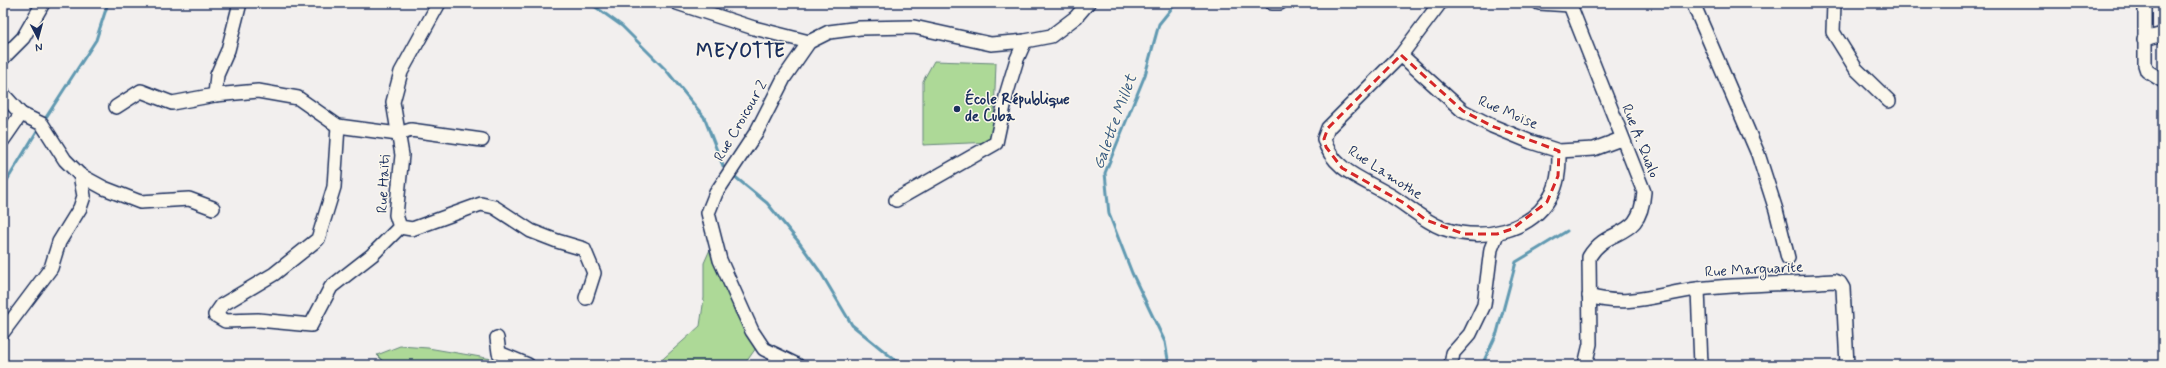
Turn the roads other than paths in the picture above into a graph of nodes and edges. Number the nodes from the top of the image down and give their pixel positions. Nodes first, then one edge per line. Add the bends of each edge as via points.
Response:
1 (40, 3) edge
2 (240, 3) edge
3 (439, 3) edge
4 (677, 3) edge
5 (1088, 3) edge
6 (1272, 3) edge
7 (1280, 3) edge
8 (1440, 3) edge
9 (1539, 3) edge
10 (1693, 3) edge
11 (1834, 3) edge
12 (2145, 3) edge
13 (1571, 4) edge
14 (2163, 34) edge
15 (2144, 39) junction
16 (1025, 41) junction
17 (809, 42) junction
18 (1401, 55) junction
19 (3, 58) edge
20 (2163, 81) edge
21 (3, 94) edge
22 (215, 95) junction
23 (1889, 101) dead end
24 (116, 107) dead end
25 (21, 114) junction
26 (338, 126) junction
27 (398, 134) junction
28 (1622, 139) junction
29 (3, 140) edge
30 (482, 140) dead end
31 (1560, 151) junction
32 (80, 175) junction
33 (896, 200) dead end
34 (213, 208) dead end
35 (400, 227) junction
36 (1497, 234) junction
37 (1788, 258) dead end
38 (1698, 289) junction
39 (1589, 296) junction
40 (586, 298) dead end
41 (3, 332) edge
42 (498, 338) dead end
43 (528, 365) edge
44 (797, 365) edge
45 (1451, 365) edge
46 (1585, 365) edge
47 (1701, 365) edge
48 (1847, 365) edge

1 - 19 street via 42,5 23,38
2 - 22 street via 228,50 217,76
3 - 27 street, Rue Haïti via 401,72 393,102
4 - 17 street via 754,28
5 - 16 street, Rue Croicour 2 via 1076,17 1051,36
6 - 7 street
8 - 18 street, Rue Lamothe
9 - 13 street
10 - 37 street via 1758,154
11 - 23 street via 1833,32 1856,69
12 - 15 street
13 - 28 street, Rue A. Qualo
14 - 15 street
15 - 20 street via 2144,65 2147,71
16 - 17 street, Rue Croicour 2 via 991,44 914,27 860,28 829,32
16 - 33 street via 1007,92 996,143
17 - 44 street, Rue Croicour 2 via 784,78 756,131 716,193 708,213 720,260 752,331 764,349
18 - 31 street, Rue Moïse via 1463,111 1492,126
18 - 36 street, Rue Lamothe via 1328,128 1324,139 1326,147 1342,168 1404,203 1426,220 1464,234
21 - 25 street
22 - 24 street via 172,103 141,91
22 - 26 street via 258,91 298,98
25 - 29 street
25 - 32 street via 42,124 65,160
26 - 27 street
26 - 35 street via 334,187 318,239 274,274 222,305 215,315 225,320 311,325 331,287 372,256
27 - 30 street via 411,130
27 - 35 street, Rue Haïti via 402,155 396,215
28 - 31 street, Rue Moïse via 1594,149
28 - 39 street, Rue A. Qualo via 1644,192 1643,208 1632,226 1605,240 1592,252 1589,257
31 - 36 street via 1558,176 1547,202 1526,221
32 - 34 street via 104,188 140,202 188,199
32 - 41 street via 84,196 80,208 59,242 51,268
35 - 40 street, Rue Haïti via 412,229 481,204 494,206 531,231 584,249 594,273
36 - 45 street via 1491,249 1484,305 1470,334 1453,353
38 - 39 street, Rue Marguarite via 1623,302 1606,302
38 - 47 street
38 - 48 street, Rue Marguarite via 1834,281 1840,283 1843,288
39 - 46 street, Rue A. Qualo via 1590,344
42 - 43 street via 499,354

